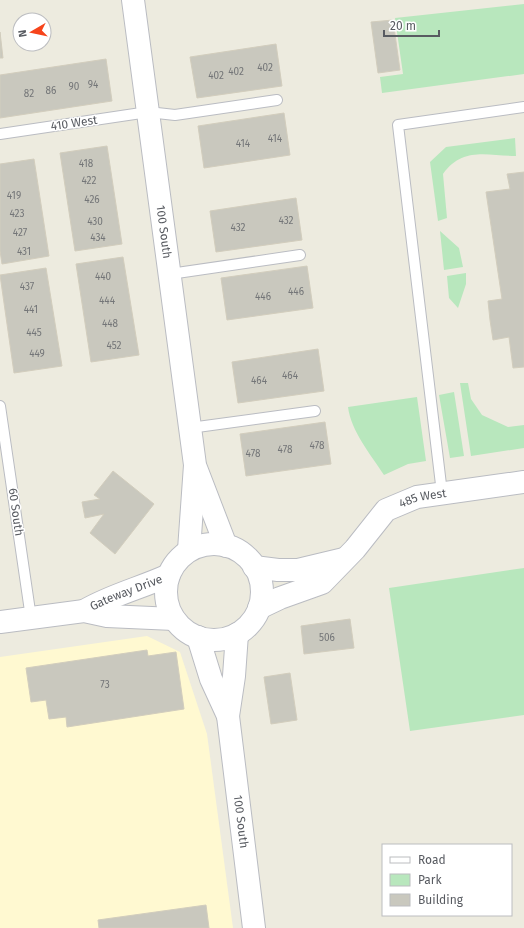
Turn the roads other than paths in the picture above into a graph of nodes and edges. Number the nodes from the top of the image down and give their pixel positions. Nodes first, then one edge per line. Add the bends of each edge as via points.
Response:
1 (133, 0) edge
2 (277, 100) dead end
3 (524, 106) edge
4 (148, 112) junction
5 (0, 134) edge
6 (300, 255) dead end
7 (170, 274) junction
8 (0, 406) edge
9 (315, 411) dead end
10 (190, 428) junction
11 (195, 465) junction
12 (524, 482) edge
13 (442, 493) junction
14 (226, 546) junction
15 (189, 550) junction
16 (344, 559) junction
17 (254, 567) junction
18 (169, 575) junction
19 (259, 608) junction
20 (84, 611) junction
21 (31, 618) junction
22 (174, 619) junction
23 (0, 622) edge
24 (237, 634) junction
25 (198, 638) junction
26 (228, 716) junction
27 (254, 928) edge

1 - 4 street, 100 South
2 - 4 lane, 410 West via 175,115
3 - 13 lane via 398,125
4 - 5 lane, 410 West
4 - 7 street, 100 South
6 - 7 lane
7 - 10 street, 100 South
8 - 21 lane, 60 South
9 - 10 lane
10 - 11 street, 100 South
11 - 14 street, 100 South
11 - 15 street, 100 South
12 - 13 street, 485 West
13 - 16 street, 485 West via 416,497 386,510
14 - 15 street via 214,544
14 - 17 street via 247,557
15 - 18 street via 177,561
16 - 17 street via 298,570
16 - 19 street, 485 West via 322,583
17 - 19 street via 260,580 262,594
18 - 20 street, Gateway Drive via 104,599
18 - 22 street via 167,605
19 - 24 street via 247,627
20 - 21 street, Gateway Drive
20 - 22 street, Gateway Drive via 107,616
21 - 23 street, Gateway Drive
22 - 25 street via 184,630
24 - 25 street via 225,639
24 - 26 street, 100 South
25 - 26 street, 100 South via 211,679
26 - 27 street, 100 South

